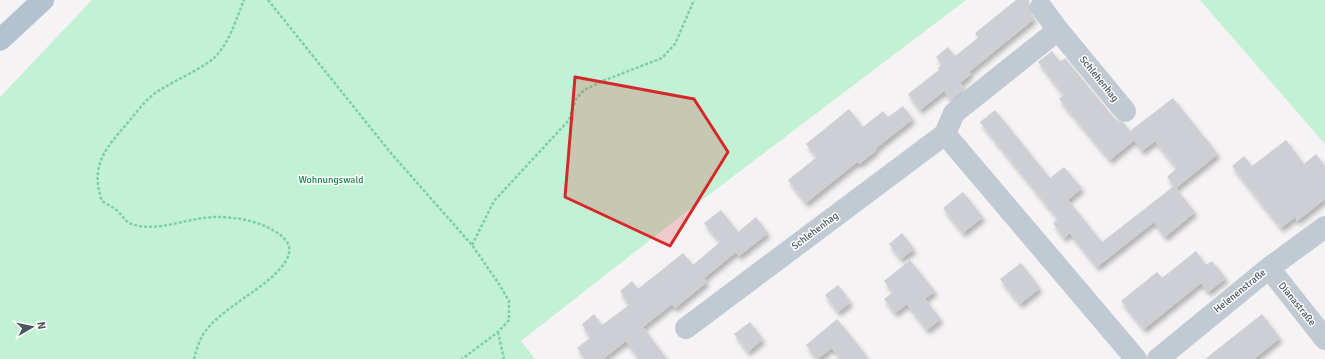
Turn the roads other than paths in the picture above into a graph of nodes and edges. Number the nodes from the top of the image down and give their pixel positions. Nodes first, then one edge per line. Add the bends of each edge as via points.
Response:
1 (43, 0) edge
2 (1041, 7) dead end
3 (1058, 30) junction
4 (0, 40) edge
5 (1125, 111) dead end
6 (945, 134) junction
7 (1325, 227) edge
8 (1269, 268) junction
9 (686, 328) dead end
10 (1325, 339) edge
11 (1136, 359) edge
12 (1158, 359) edge

1 - 4 main road
2 - 3 street, Schlehenhag
3 - 5 street, Schlehenhag
3 - 6 street, Schlehenhag via 954,113
6 - 9 street, Schlehenhag
6 - 11 street
7 - 8 street, Helenenstraße
8 - 10 street, Dianastraße
8 - 12 street, Helenenstraße

